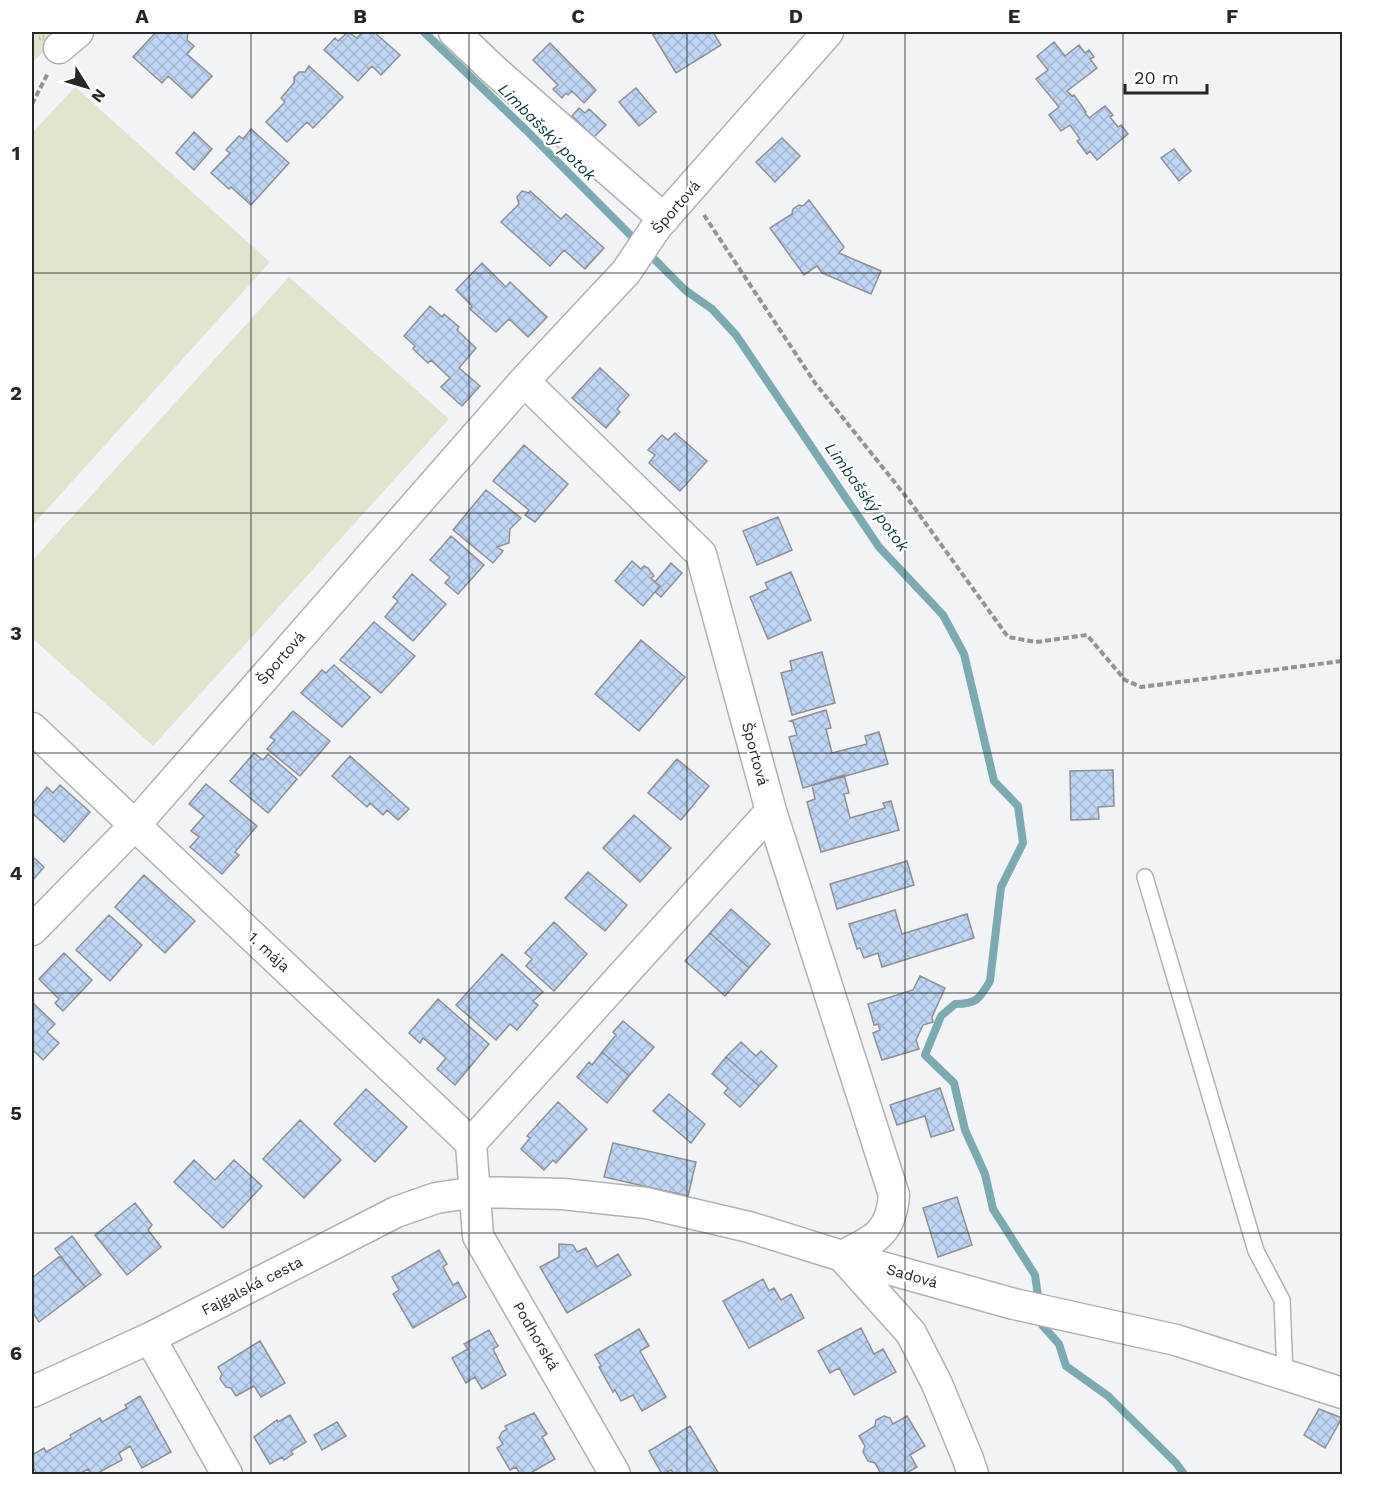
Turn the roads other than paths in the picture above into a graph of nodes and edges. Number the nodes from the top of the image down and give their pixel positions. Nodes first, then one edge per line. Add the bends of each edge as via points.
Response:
1 (454, 32) edge
2 (828, 32) edge
3 (661, 223) junction
4 (524, 381) junction
5 (32, 728) edge
6 (771, 812) junction
7 (135, 825) junction
8 (1145, 877) dead end
9 (32, 930) edge
10 (471, 1143) junction
11 (476, 1192) junction
12 (842, 1256) junction
13 (150, 1338) junction
14 (1285, 1374) junction
15 (32, 1392) edge
16 (1342, 1393) edge
17 (227, 1474) edge
18 (615, 1474) edge
19 (973, 1474) edge

1 - 3 street
2 - 3 street, Športová
3 - 4 street, Športová via 626,273
4 - 6 street, Športová via 701,554
4 - 7 street, Športová
5 - 7 street, 1. mája
6 - 10 street
6 - 12 street, Športová via 894,1195 885,1228 874,1240
7 - 9 street, Športová
7 - 10 street, 1. mája
8 - 14 lane via 1256,1251 1282,1300
10 - 11 street
11 - 12 street, Sadová via 563,1194 646,1203 749,1227
11 - 13 street, Fajgalská cesta via 436,1198 396,1212
11 - 18 street, Podhorská via 478,1236
12 - 14 street, Sadová via 1014,1304 1176,1340
12 - 19 street via 911,1333 937,1384
13 - 15 street, Fajgalská cesta
13 - 17 street
14 - 16 street, Sadová

